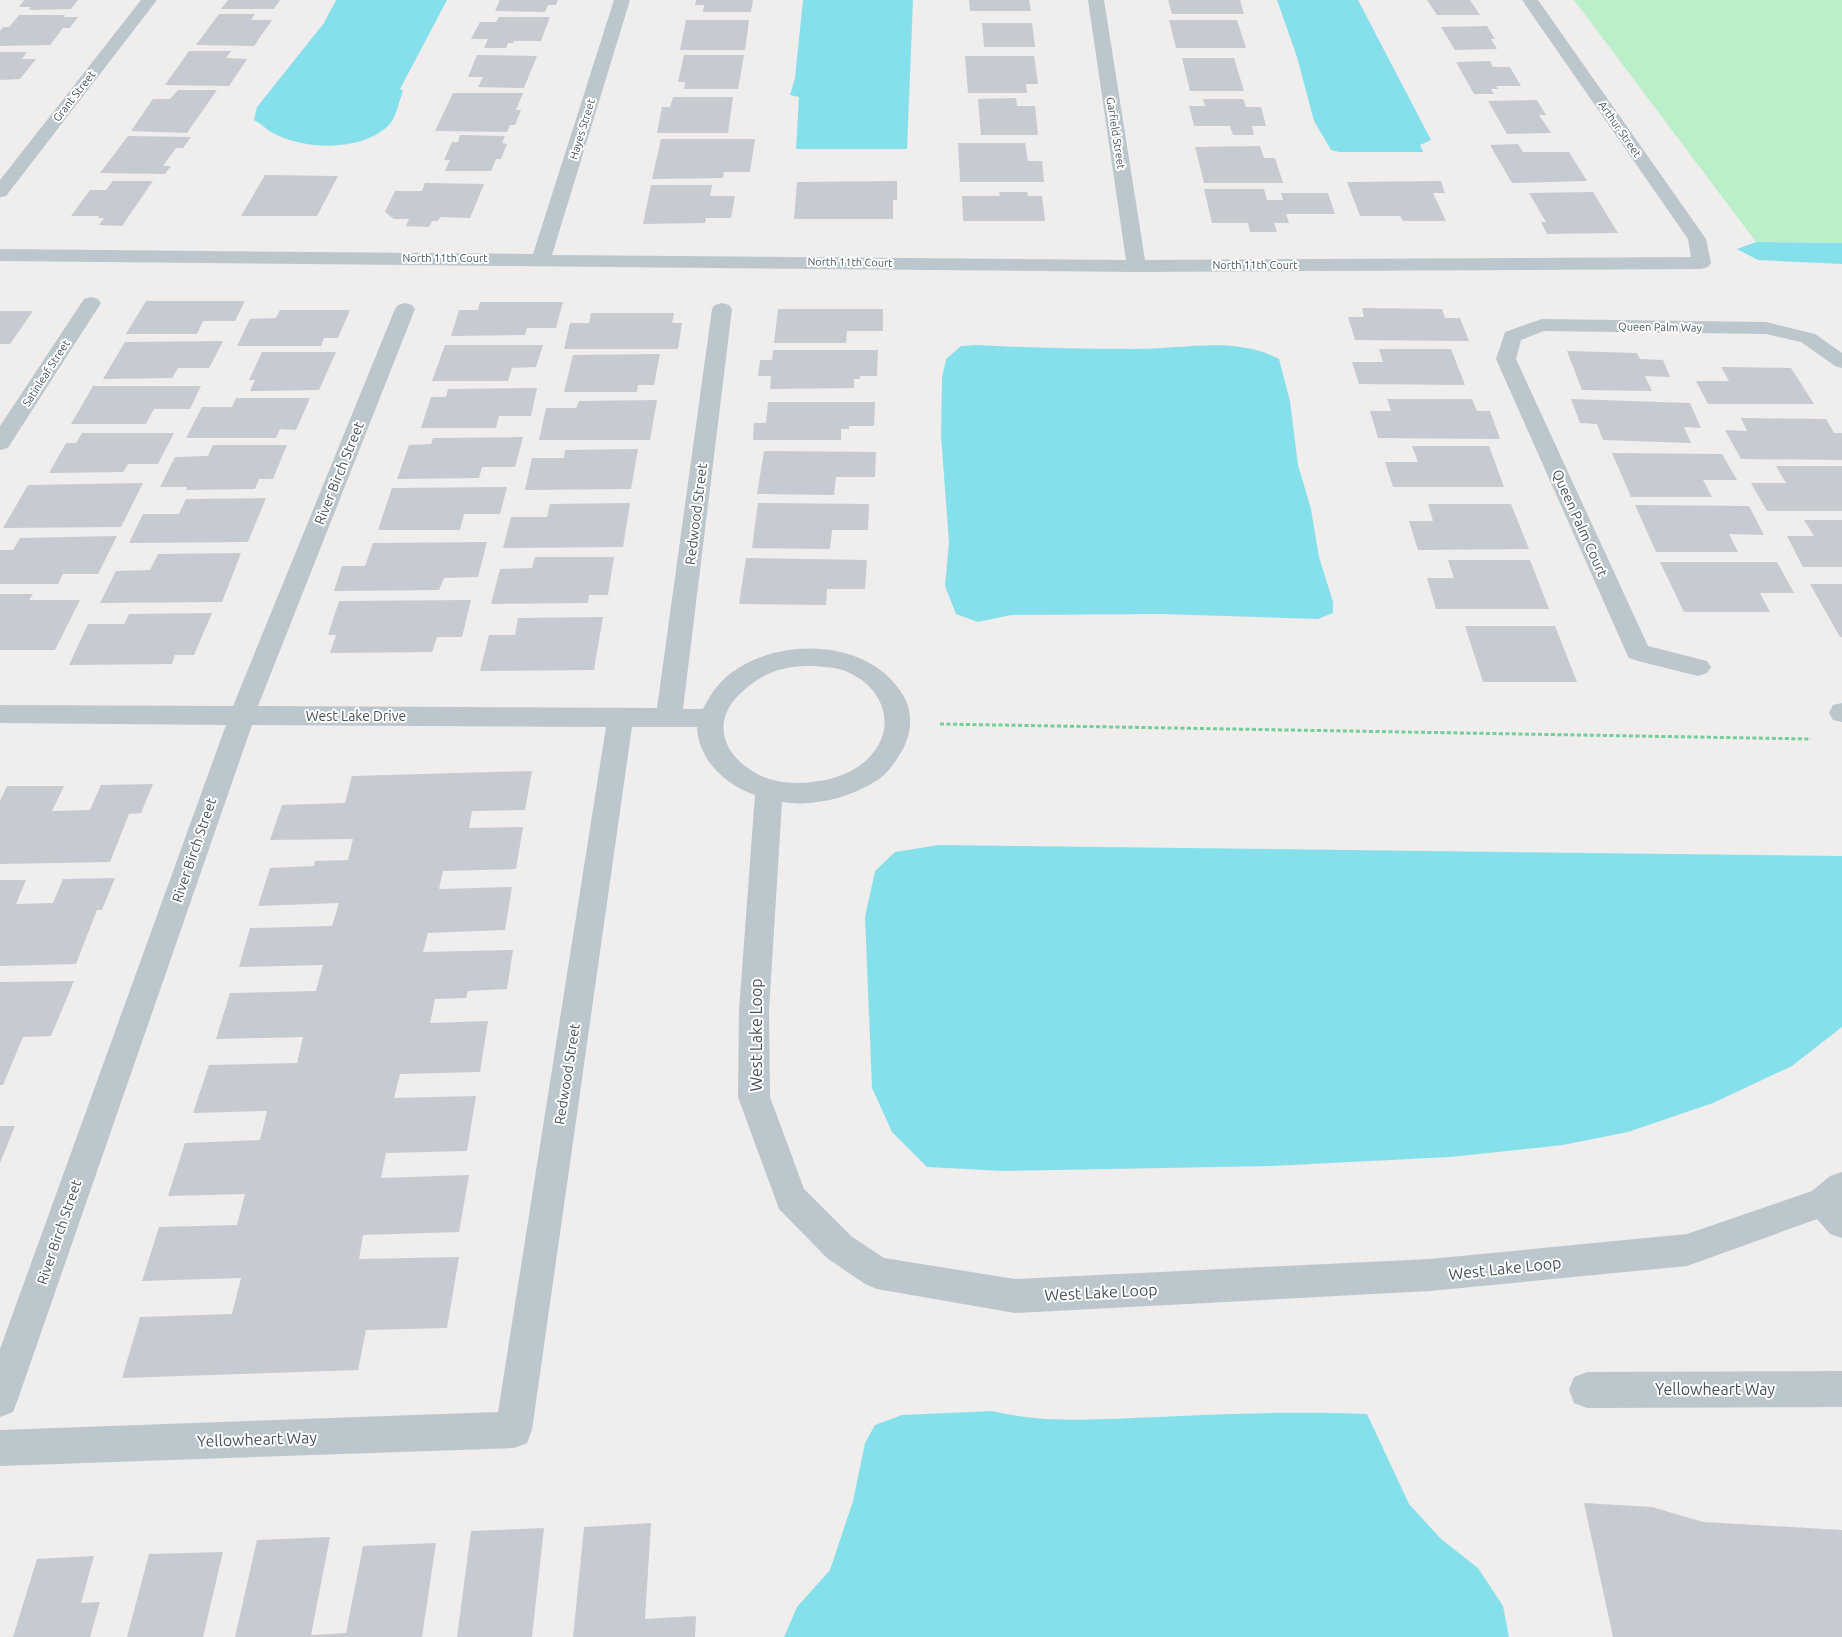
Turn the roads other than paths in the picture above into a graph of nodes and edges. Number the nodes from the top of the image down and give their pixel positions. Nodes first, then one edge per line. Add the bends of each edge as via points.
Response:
1 (148, 0) edge
2 (622, 0) edge
3 (1096, 0) edge
4 (1530, 0) edge
5 (0, 192) edge
6 (0, 255) edge
7 (541, 259) junction
8 (1701, 263) joint
9 (1136, 266) junction
10 (91, 303) dead end
11 (406, 309) dead end
12 (722, 309) dead end
13 (1512, 336) joint
14 (1842, 362) edge
15 (0, 444) edge
16 (1698, 667) dead end
17 (0, 714) edge
18 (242, 715) junction
19 (620, 718) junction
20 (669, 718) junction
21 (711, 718) junction
22 (769, 789) junction
23 (1836, 1204) edge
24 (1842, 1389) edge
25 (1587, 1390) dead end
26 (0, 1399) edge
27 (514, 1430) joint
28 (0, 1448) edge

1 - 5 street, Grant Street
2 - 7 street, Hayes Street
3 - 9 street, Garfield Street
4 - 8 street, Arthur Street via 1697,239
6 - 7 street, North 11th Court
7 - 9 street, North 11th Court
8 - 9 street, North 11th Court
10 - 15 street, Satinleaf Street
11 - 18 street, River Birch Street
12 - 20 street, Redwood Street
13 - 14 street, Queen Palm Way via 1542,325 1766,328 1808,338
13 - 16 street, Queen Palm Court via 1506,360 1638,652
17 - 18 street, West Lake Drive
18 - 19 street, West Lake Drive
18 - 26 street, River Birch Street
19 - 20 street, West Lake Drive
19 - 27 street, Redwood Street
20 - 21 street, West Lake Drive
21 - 22 street via 711,741 722,761 742,778
21 - 22 street via 723,693 746,674 778,661 813,657 846,662 875,677 894,698 900,723 894,745 880,764 858,780 830,790 799,793
22 - 23 street, West Lake Loop via 754,1010 754,1097 791,1198 839,1247 877,1273 1015,1296 1430,1275 1687,1250
24 - 25 street, Yellowheart Way
27 - 28 street, Yellowheart Way

